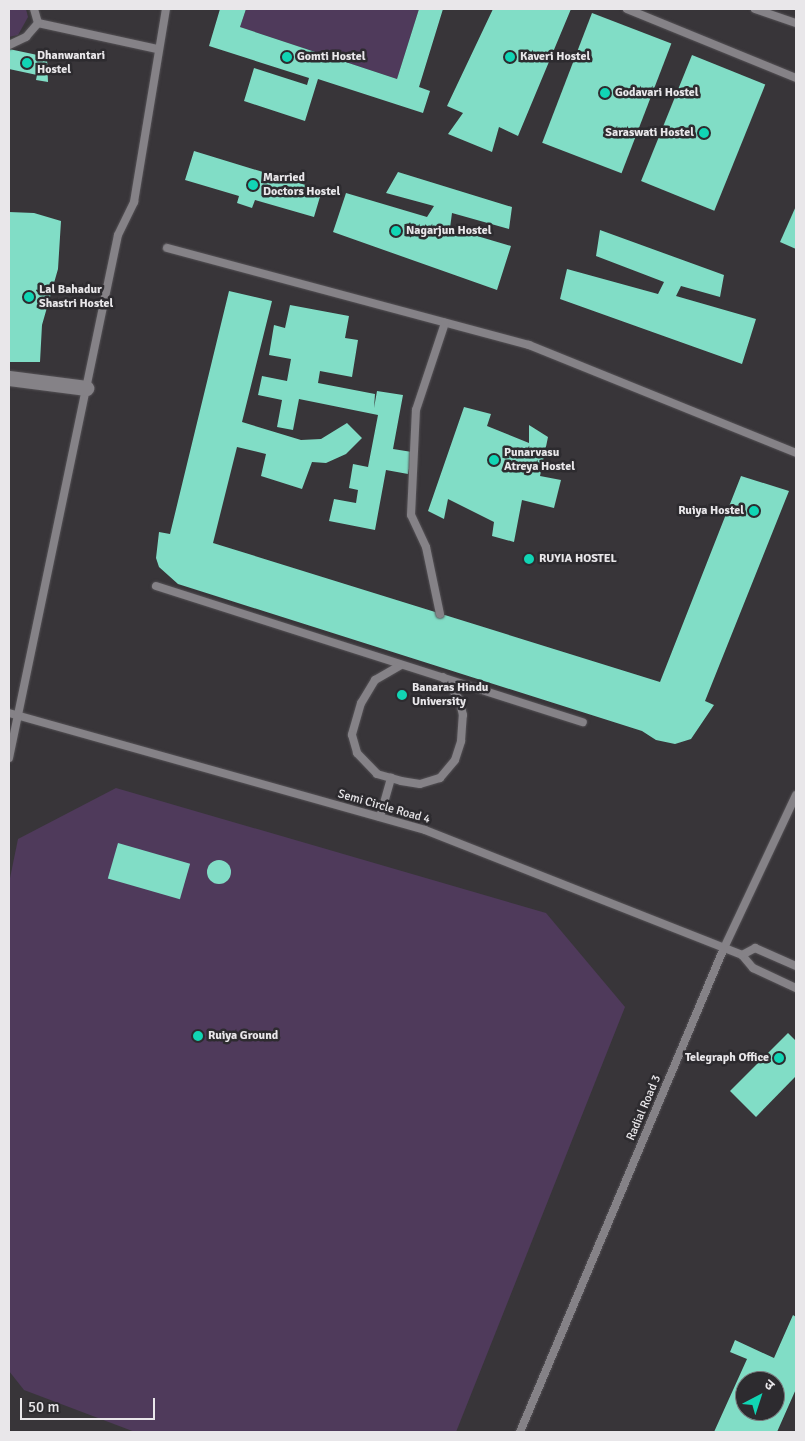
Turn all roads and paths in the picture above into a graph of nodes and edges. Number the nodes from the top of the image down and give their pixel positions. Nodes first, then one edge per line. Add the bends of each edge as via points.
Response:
1 (34, 9) edge
2 (166, 9) edge
3 (626, 9) edge
4 (755, 9) edge
5 (38, 22) junction
6 (796, 23) edge
7 (9, 45) edge
8 (157, 49) junction
9 (796, 78) edge
10 (167, 248) dead end
11 (445, 323) junction
12 (9, 378) edge
13 (86, 388) junction
14 (796, 453) edge
15 (156, 586) dead end
16 (440, 614) dead end
17 (424, 662) dead end
18 (401, 665) junction
19 (421, 671) junction
20 (443, 677) junction
21 (9, 713) edge
22 (18, 714) junction
23 (584, 722) dead end
24 (9, 758) edge
25 (391, 778) junction
26 (796, 795) edge
27 (380, 818) junction
28 (724, 948) junction
29 (742, 955) junction
30 (796, 966) edge
31 (796, 988) edge
32 (520, 1432) edge

1 - 5 lane
2 - 8 lane
3 - 9 lane
4 - 6 lane
5 - 7 lane via 26,37
5 - 8 lane
8 - 13 lane via 134,202 118,234
10 - 11 lane
11 - 14 lane via 529,345
11 - 16 lane via 416,410 411,515 426,547
12 - 13 street
13 - 22 lane
15 - 18 lane
17 - 19 lane
18 - 19 lane
18 - 25 lane via 375,680 361,703 352,735 357,753 377,774
19 - 20 lane
20 - 23 lane
20 - 25 lane via 459,699 463,715 461,741 455,760 440,778 420,784
21 - 22 lane, Semi Circle Road 4
22 - 24 lane
22 - 27 lane, Semi Circle Road 4
25 - 27 lane
26 - 28 lane, Radial Road 3
27 - 28 lane, Semi Circle Road 4 via 425,830
28 - 29 lane, Semi Circle Road 4
28 - 32 lane, Radial Road 3
29 - 30 lane, Semi Circle Road 4 via 756,948
29 - 31 lane, Semi Circle Road 4 via 753,968

